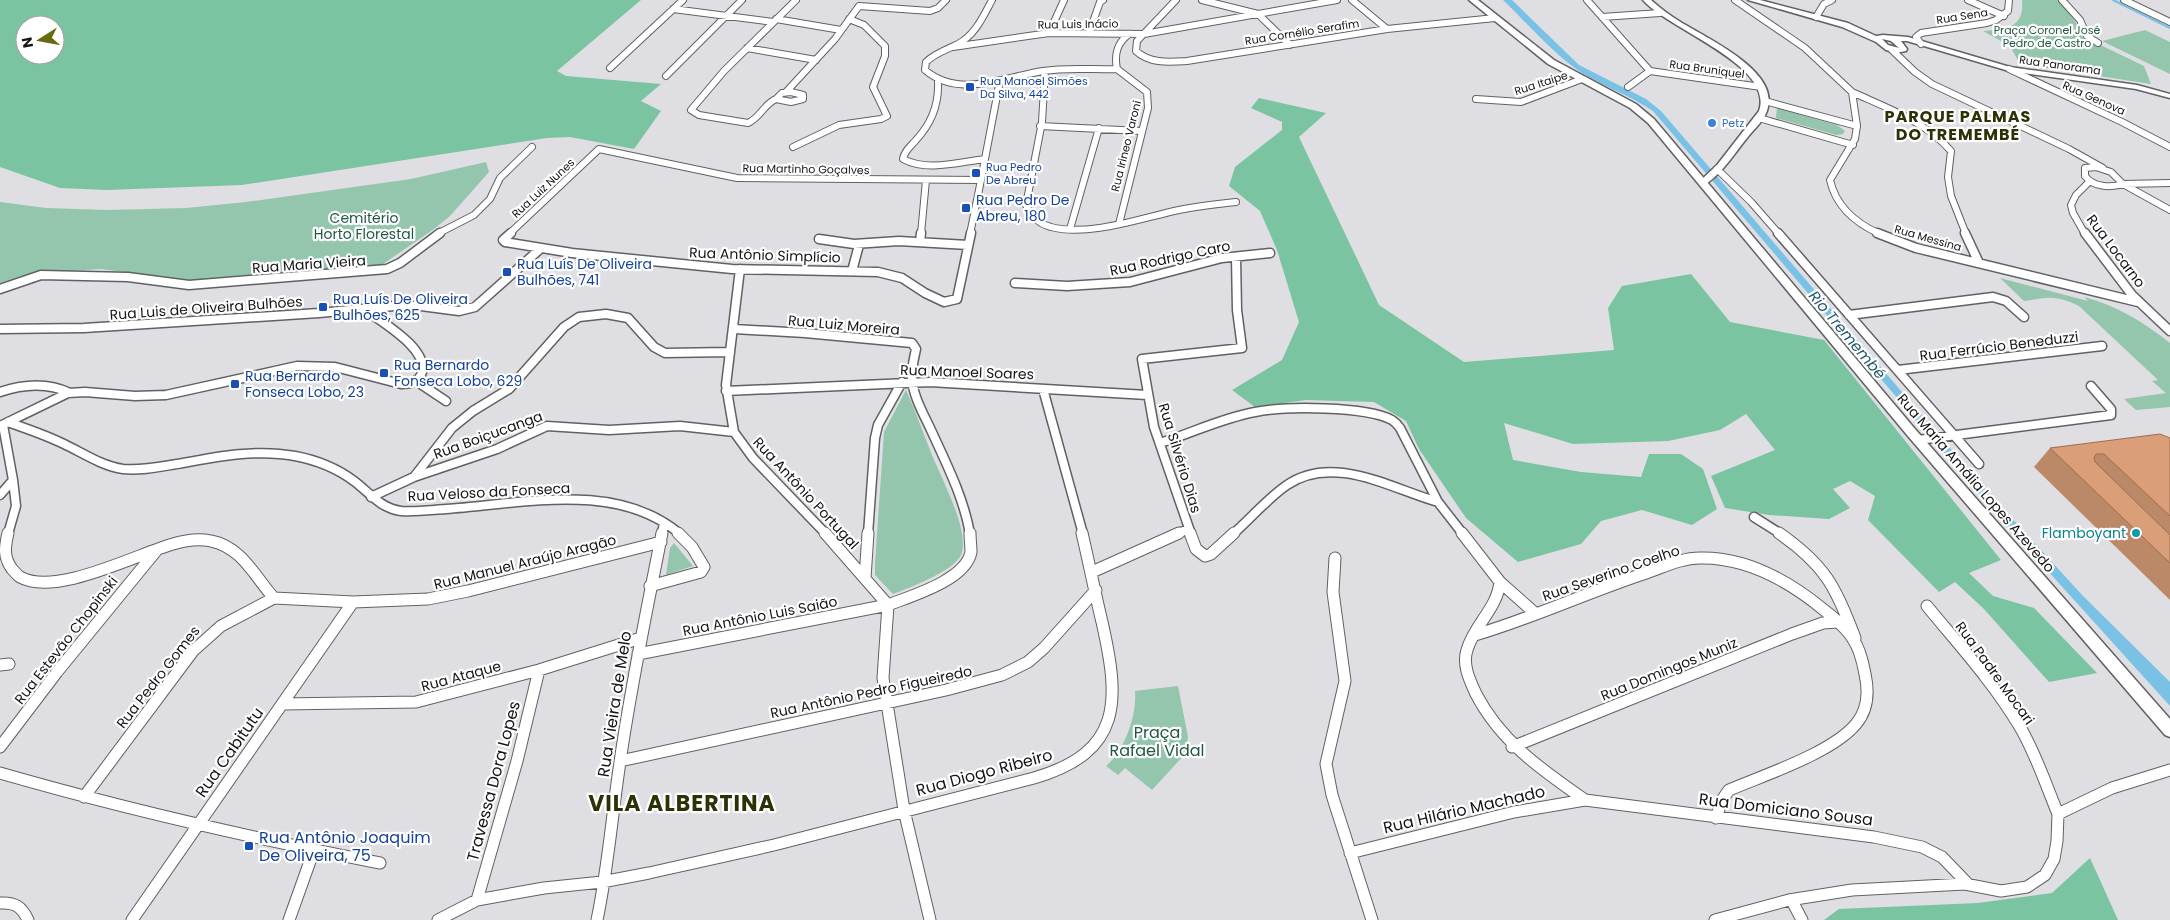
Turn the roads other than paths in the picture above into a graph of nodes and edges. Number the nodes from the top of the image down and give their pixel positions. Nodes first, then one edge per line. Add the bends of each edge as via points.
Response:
1 (682, 0) edge
2 (742, 0) edge
3 (796, 0) edge
4 (946, 0) edge
5 (992, 0) edge
6 (1064, 0) edge
7 (1103, 0) edge
8 (1176, 0) edge
9 (1202, 0) edge
10 (1337, 0) edge
11 (1352, 0) edge
12 (1473, 0) edge
13 (1587, 0) edge
14 (1647, 0) edge
15 (1735, 0) edge
16 (1752, 0) edge
17 (1832, 0) edge
18 (1968, 0) edge
19 (2009, 0) edge
20 (2062, 0) edge
21 (2124, 0) edge
22 (673, 9) junction
23 (1660, 13) junction
24 (1258, 14) junction
25 (726, 16) junction
26 (2004, 16) junction
27 (1602, 17) junction
28 (1816, 17) junction
29 (1495, 18) junction
30 (849, 19) junction
31 (774, 21) junction
32 (2170, 22) edge
33 (1387, 29) junction
34 (841, 30) junction
35 (1049, 33) junction
36 (1089, 33) junction
37 (1129, 34) junction
38 (1144, 34) junction
39 (1885, 38) junction
40 (1920, 43) junction
41 (2098, 43) dead end
42 (1290, 45) junction
43 (953, 46) junction
44 (747, 48) junction
45 (1902, 49) junction
46 (1892, 50) junction
47 (816, 60) junction
48 (1908, 64) junction
49 (610, 68) dead end
50 (1117, 69) junction
51 (2009, 69) junction
52 (1044, 71) junction
53 (1650, 71) junction
54 (666, 76) dead end
55 (1582, 79) junction
56 (1000, 80) junction
57 (938, 82) junction
58 (1628, 87) dead end
59 (1760, 87) junction
60 (786, 92) junction
61 (1852, 92) junction
62 (2170, 96) edge
63 (1476, 98) dead end
64 (776, 99) junction
65 (1765, 101) junction
66 (690, 109) joint
67 (1759, 118) junction
68 (748, 123) joint
69 (1040, 126) junction
70 (1857, 126) junction
71 (1099, 128) junction
72 (1141, 131) junction
73 (1853, 145) junction
74 (532, 147) dead end
75 (793, 147) dead end
76 (2170, 147) edge
77 (599, 148) joint
78 (2068, 149) junction
79 (985, 159) junction
80 (2085, 167) junction
81 (2102, 168) junction
82 (1717, 170) junction
83 (926, 180) junction
84 (981, 180) junction
85 (1706, 181) junction
86 (2090, 181) junction
87 (2170, 183) edge
88 (2123, 184) junction
89 (1236, 202) dead end
90 (2170, 210) edge
91 (1119, 224) junction
92 (1070, 229) junction
93 (820, 239) dead end
94 (505, 242) joint
95 (920, 242) junction
96 (859, 244) junction
97 (968, 245) junction
98 (540, 249) junction
99 (1270, 253) dead end
100 (1236, 257) junction
101 (1979, 263) junction
102 (740, 269) junction
103 (852, 271) junction
104 (1016, 284) dead end
105 (0, 289) edge
106 (2138, 302) junction
107 (364, 309) junction
108 (1849, 315) junction
109 (2024, 317) dead end
110 (734, 328) junction
111 (0, 329) edge
112 (2170, 330) edge
113 (2102, 346) dead end
114 (1242, 348) joint
115 (729, 352) junction
116 (1898, 370) junction
117 (416, 381) junction
118 (906, 382) junction
119 (2091, 386) dead end
120 (1043, 389) junction
121 (726, 390) junction
122 (0, 392) edge
123 (70, 393) junction
124 (1146, 395) junction
125 (446, 402) dead end
126 (4, 425) edge
127 (734, 432) junction
128 (1952, 434) junction
129 (1922, 439) junction
130 (1160, 443) junction
131 (1979, 464) dead end
132 (414, 477) junction
133 (13, 480) junction
134 (0, 495) edge
135 (371, 497) junction
136 (1438, 502) junction
137 (1754, 517) dead end
138 (664, 523) junction
139 (1188, 529) junction
140 (661, 542) junction
141 (156, 550) junction
142 (1336, 558) dead end
143 (1092, 572) junction
144 (865, 578) junction
145 (1500, 582) junction
146 (650, 586) junction
147 (1096, 590) junction
148 (274, 598) junction
149 (352, 602) junction
150 (888, 605) junction
151 (1927, 606) dead end
152 (1536, 614) junction
153 (1837, 622) junction
154 (1475, 635) junction
155 (641, 638) junction
156 (1856, 641) junction
157 (638, 654) junction
158 (539, 670) junction
159 (886, 703) junction
160 (282, 704) junction
161 (2170, 730) edge
162 (0, 747) edge
163 (1512, 747) junction
164 (620, 761) junction
165 (2170, 770) edge
166 (0, 773) edge
167 (84, 797) junction
168 (1585, 800) junction
169 (904, 810) junction
170 (2058, 814) junction
171 (1716, 818) junction
172 (199, 824) junction
173 (314, 850) junction
174 (1350, 853) junction
175 (380, 863) dead end
176 (605, 882) junction
177 (1968, 884) junction
178 (477, 900) junction
179 (1792, 901) junction
180 (0, 903) edge
181 (28, 920) edge
182 (132, 920) edge
183 (289, 920) edge
184 (438, 920) edge
185 (597, 920) edge
186 (930, 920) edge
187 (1372, 920) edge
188 (1715, 920) edge
189 (1802, 920) edge

1 - 22 street
2 - 25 street
3 - 31 street
4 - 30 street via 930,11 860,6
5 - 43 street via 975,30
6 - 35 street
7 - 36 street
8 - 38 street
9 - 24 street
10 - 24 street, Rua Luis Inácio
11 - 33 street
12 - 29 main road, Rua Maria Amália Lopes Azevedo
13 - 27 street
14 - 23 street
15 - 61 street via 1805,48
16 - 28 street
17 - 28 street via 1819,9
18 - 26 street
19 - 26 street, Rua Sena
20 - 41 street via 2080,20 2087,36
21 - 32 street
22 - 25 street
22 - 49 street
23 - 27 street
23 - 59 street via 1736,58 1752,73
24 - 38 street, Rua Luis Inácio
24 - 42 street
25 - 31 street
25 - 54 street
26 - 40 street, Rua Sena via 1987,23 1921,33 1916,37
27 - 53 street
28 - 39 street
29 - 33 street, Rua Cornélio Serafim
29 - 55 main road, Rua Maria Amália Lopes Azevedo via 1547,59
30 - 34 street
30 - 75 street via 868,28 885,46 885,57 873,88 887,116 839,125
31 - 34 street
31 - 44 street
33 - 42 street, Rua Cornélio Serafim
34 - 47 street
35 - 36 street, Rua Luis Inácio
35 - 43 street, Rua Luis Inácio
36 - 37 street, Rua Luis Inácio
37 - 38 street, Rua Luis Inácio
37 - 50 street via 1118,45 1114,60
38 - 42 street, Rua Cornélio Serafim via 1137,41 1136,51 1144,58 1164,62
39 - 40 street, Rua Panorama
39 - 45 street
39 - 46 street
40 - 45 street
40 - 51 street, Rua Panorama
43 - 57 street via 935,54 924,64 927,73
44 - 47 street
44 - 66 street
45 - 46 street
45 - 48 street
46 - 48 street
47 - 60 street
48 - 78 street via 1937,87
50 - 52 street
50 - 72 street, Rua Irineo Varoni via 1147,92 1148,108
51 - 62 street, Rua Panorama via 2138,87
51 - 76 street, Rua Genova
52 - 56 street
52 - 69 street via 1045,94
53 - 58 street
53 - 59 street, Rua Bruniquel
55 - 63 street, Rua Itaipe via 1521,102
55 - 85 main road, Rua Maria Amália Lopes Azevedo via 1643,113
56 - 57 street via 961,85
56 - 79 street
57 - 79 street via 938,100 932,120 904,153 904,159 910,164 924,165
59 - 65 street
60 - 64 street
60 - 64 street via 804,97 791,102
61 - 70 street, Rua Messina
61 - 101 street via 1920,125 1944,141 1951,151 1949,189
64 - 68 street
65 - 67 street
65 - 70 street
66 - 68 street via 699,115
67 - 73 street
67 - 82 street
69 - 71 street
69 - 92 street via 1026,205 1038,221
70 - 73 street, Rua Messina
71 - 72 street
71 - 92 street
72 - 91 street, Rua Irineo Varoni
73 - 101 street, Rua Messina via 1830,180 1834,196 1852,217 1888,238
74 - 105 street, Rua Maria Vieira via 500,178 490,198 474,215 437,234 388,269 189,285 128,277 41,275
77 - 83 street, Rua Martinho Goçalves via 737,178
77 - 94 street, Rua Luiz Nunes via 504,238
78 - 80 street
78 - 81 street
79 - 84 street
80 - 81 street
80 - 86 street
81 - 88 street via 2120,178
82 - 85 street
82 - 108 street, Rua Maria Amália Lopes Azevedo via 1752,202
83 - 84 street, Rua Martinho Goçalves
83 - 95 street
84 - 97 street
85 - 129 main road, Rua Maria Amália Lopes Azevedo
86 - 88 street via 2107,186
86 - 106 street, Rua Locarno via 2074,197 2071,205 2074,216
87 - 88 street
88 - 90 street
89 - 91 street via 1179,210
91 - 92 street
93 - 96 street
94 - 98 street, Rua Antônio Simplício
95 - 96 street
95 - 97 street
96 - 103 street
97 - 103 street, Rua Antônio Simplício via 957,299 944,302 892,274
98 - 102 street, Rua Antônio Simplício
98 - 107 street, Rua Luis de Oliveira Bulhões via 472,309 459,311 406,305
99 - 100 street, Rua Rodrigo Caro
100 - 104 street, Rua Rodrigo Caro via 1130,282 1084,286
100 - 114 street
101 - 106 street, Rua Messina
102 - 103 street, Rua Antônio Simplício
102 - 110 street, Rua Antônio Portugal
106 - 112 street, Rua Locarno
107 - 111 street, Rua Luis de Oliveira Bulhões via 84,328
107 - 117 street via 399,333 419,356 423,367
108 - 109 street via 1993,297 2006,301
108 - 116 street, Rua Maria Amália Lopes Azevedo
110 - 115 street, Rua Antônio Portugal
110 - 118 street, Rua Luiz Moreira via 912,344 916,349
113 - 116 street, Rua Ferrúcio Beneduzzi
114 - 124 street, Rua Silvério Dias via 1142,360
115 - 121 street, Rua Antônio Portugal
115 - 132 street via 665,353 654,347 628,318 606,314 579,317 564,327 509,389 452,428
116 - 128 street, Rua Maria Amália Lopes Azevedo
117 - 123 street via 398,383 319,365 268,372 166,395
117 - 125 street
118 - 120 street, Rua Manoel Soares
118 - 121 street, Rua Manoel Soares
118 - 144 street via 878,426 875,438
118 - 150 street, Rua Antônio Luis Saião via 961,500 972,545 971,555 963,568
119 - 128 street via 2111,409 2111,415
120 - 124 street, Rua Manoel Soares
120 - 143 street, Rua Diogo Ribeiro
121 - 127 street, Rua Antônio Portugal
122 - 123 street via 46,385
123 - 126 street
124 - 130 street, Rua Silvério Dias
126 - 133 street
126 - 135 street, Rua Veloso da Fonseca via 44,435 114,468 163,466 259,452 294,456 323,464 345,476
127 - 132 street, Rua Boiçucanga via 680,426 617,430 547,426 497,449
127 - 144 street, Rua Antônio Portugal via 753,458
128 - 129 street
128 - 131 street, Rua Maria Amália Lopes Azevedo
129 - 161 main road, Rua Maria Amália Lopes Azevedo
130 - 136 street, Rua Severino Coelho via 1264,411 1334,411 1380,416 1394,421 1400,428
130 - 139 street, Rua Silvério Dias
132 - 135 street, Rua Boiçucanga
133 - 134 street
133 - 141 street via 16,503 5,549 7,562 22,578 41,582 79,577
135 - 138 street, Rua Veloso da Fonseca via 390,509 407,511 566,501 606,502 638,509
136 - 139 street, Rua Silvério Dias via 1349,473 1326,471 1296,478 1207,556 1196,549
136 - 145 street, Rua Severino Coelho
137 - 156 street via 1792,540 1820,568 1840,600
138 - 140 street, Rua Vieira de Melo
138 - 146 street, Rua Veloso da Fonseca via 679,532 694,548 704,569
139 - 143 street
140 - 146 street, Rua Vieira de Melo
140 - 149 street, Rua Manuel Araújo Aragão via 445,596 396,602
141 - 148 street via 189,540 226,544
141 - 162 street, Rua Estevão Chopinski
142 - 174 street via 1333,592 1345,681 1326,764
143 - 147 street, Rua Diogo Ribeiro
144 - 150 street, Rua Antônio Portugal
145 - 152 street, Rua Severino Coelho
145 - 154 street via 1495,600
146 - 155 street, Rua Vieira de Melo
147 - 159 street, Rua Antônio Pedro Figueiredo via 1028,662 990,679
147 - 169 street, Rua Diogo Ribeiro via 1112,672 1111,712 1097,743 1071,764 1049,773
148 - 149 street, Rua Manuel Araújo Aragão
148 - 167 street, Rua Pedro Gomes via 210,633 193,651
149 - 160 street, Rua Cabitutu
150 - 157 street, Rua Antônio Luis Saião
150 - 159 street via 882,660
151 - 170 street, Rua Padre Mocari via 2014,717
152 - 153 street, Rua Severino Coelho via 1636,576 1700,558 1720,559 1762,572 1805,595
152 - 154 street, Rua Severino Coelho
153 - 156 street, Rua Severino Coelho
153 - 163 street, Rua Domingos Muniz via 1823,622
154 - 163 street via 1466,653 1468,678 1486,715
155 - 157 street, Rua Vieira de Melo
155 - 158 street, Rua Ataque
156 - 171 street, Rua Severino Coelho via 1869,693 1861,719 1851,732 1826,748 1730,790 1722,800
157 - 164 street, Rua Vieira de Melo
158 - 160 street, Rua Ataque via 416,702
158 - 178 street, Travessa Dora Lopes
159 - 164 street, Rua Antônio Pedro Figueiredo
159 - 169 street
160 - 172 street, Rua Cabitutu
163 - 168 street
164 - 176 street, Rua Vieira de Melo
165 - 170 street via 2127,781
166 - 167 street
167 - 172 street
168 - 171 street, Rua Domiciano Sousa
168 - 174 street, Rua Hilário Machado via 1514,812
169 - 176 street, Rua Diogo Ribeiro via 774,845
169 - 186 street
170 - 177 street via 2057,849 2040,881 2014,890
171 - 177 street, Rua Domiciano Sousa via 1874,837 1922,847 1942,857
172 - 173 street
172 - 182 street, Rua Cabitutu
173 - 175 street
173 - 183 street
174 - 187 street
176 - 178 street, Rua Diogo Ribeiro via 544,888
176 - 185 street, Rua Vieira de Melo
177 - 179 street via 1854,891 1813,895
178 - 184 street, Rua Diogo Ribeiro
179 - 188 street
179 - 189 street
180 - 181 street via 17,904

